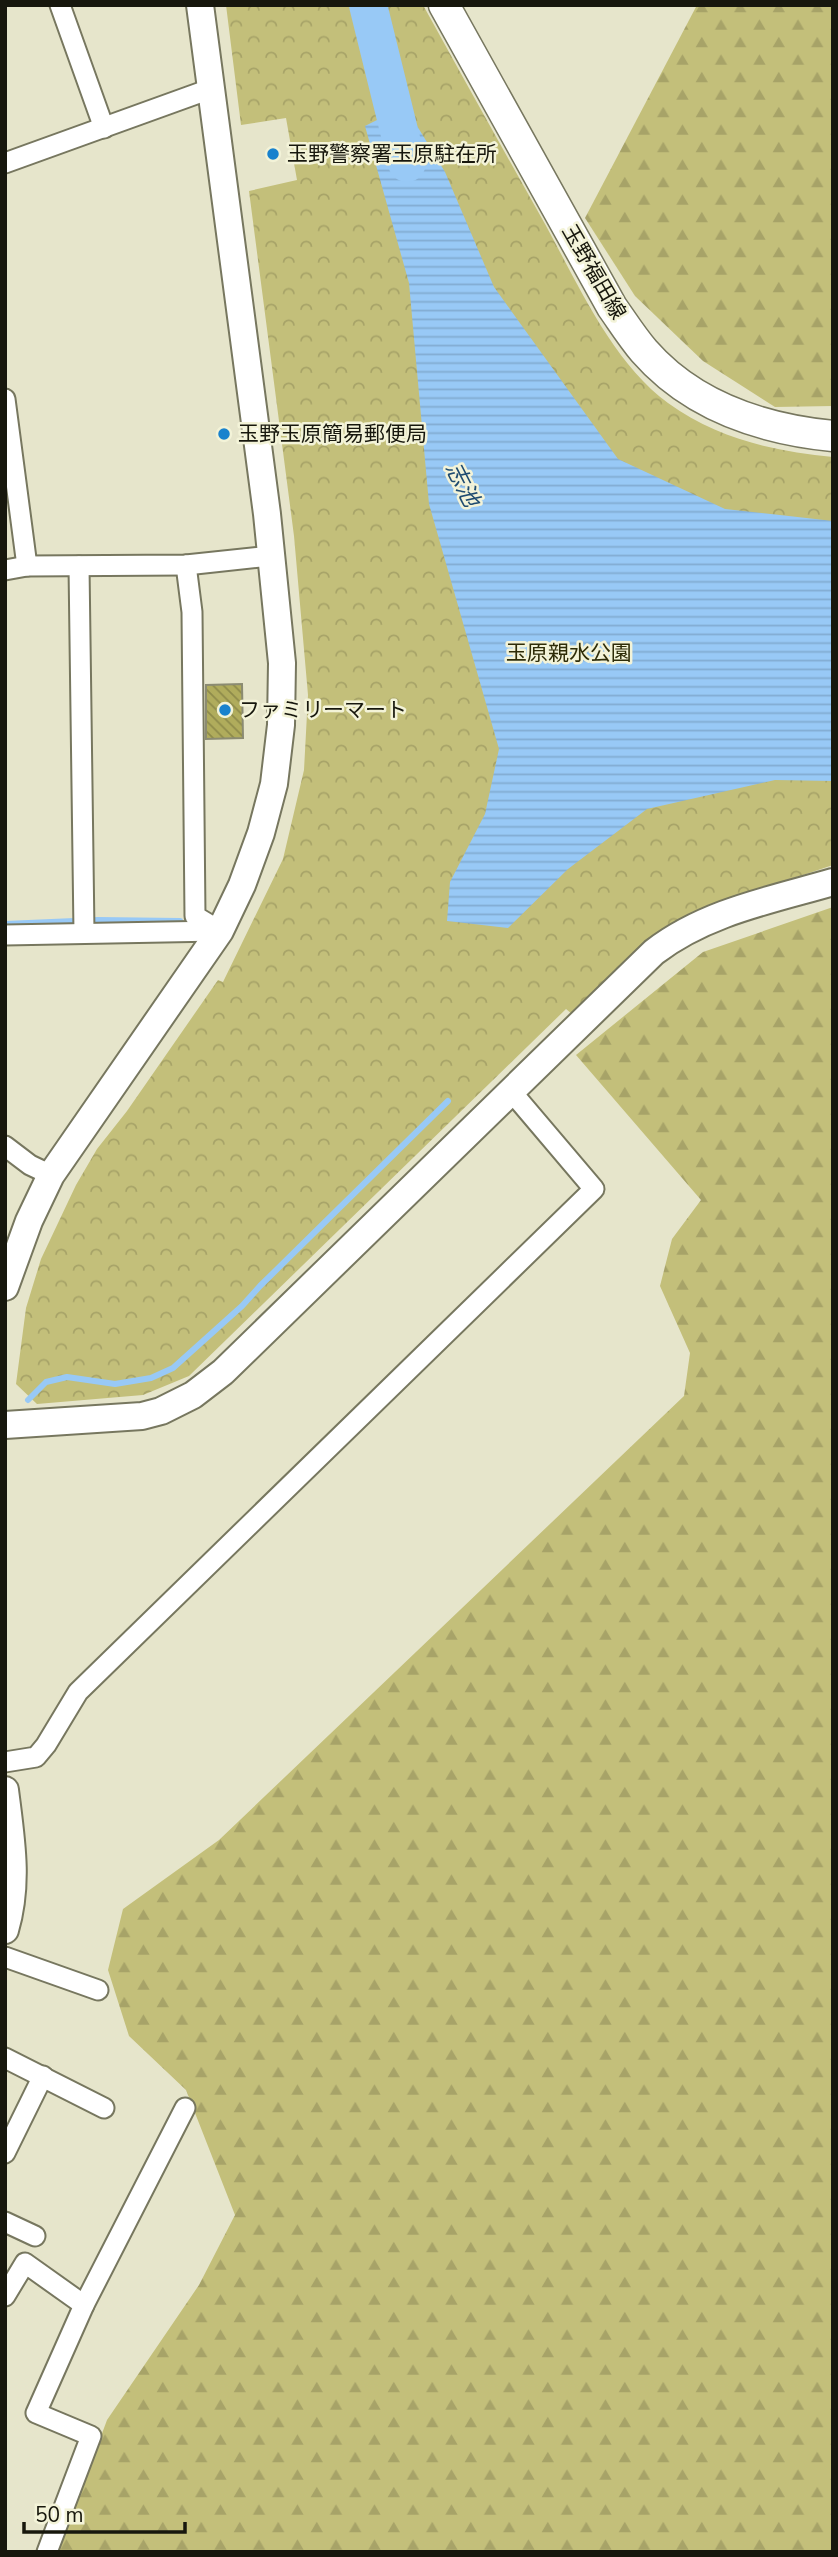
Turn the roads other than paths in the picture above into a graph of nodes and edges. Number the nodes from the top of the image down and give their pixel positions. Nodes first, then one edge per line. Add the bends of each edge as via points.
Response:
1 (60, 5) edge
2 (200, 5) edge
3 (444, 5) edge
4 (210, 89) junction
5 (104, 128) junction
6 (5, 163) edge
7 (5, 399) edge
8 (825, 431) edge
9 (270, 556) junction
10 (186, 565) junction
11 (27, 566) junction
12 (79, 566) junction
13 (5, 570) edge
14 (833, 882) edge
15 (84, 925) junction
16 (219, 931) junction
17 (5, 935) edge
18 (510, 1090) junction
19 (5, 1146) edge
20 (51, 1175) junction
21 (5, 1287) edge
22 (5, 1425) edge
23 (5, 1762) edge
24 (5, 1790) edge
25 (8, 1835) edge
26 (5, 1930) edge
27 (5, 1957) edge
28 (98, 1990) dead end
29 (5, 2058) edge
30 (43, 2076) junction
31 (104, 2108) dead end
32 (185, 2108) dead end
33 (5, 2152) edge
34 (5, 2222) edge
35 (35, 2235) dead end
36 (5, 2296) edge
37 (84, 2305) junction
38 (47, 2552) edge

1 - 5 street
2 - 4 street
3 - 8 main road, 玉野福田線 via 612,307 645,351 674,380 738,416
4 - 5 street
4 - 9 street
5 - 6 street
7 - 11 street
9 - 10 street
9 - 16 street via 282,663 274,784 247,872
10 - 12 street
10 - 16 street via 192,612 195,916
11 - 12 street
11 - 13 street
12 - 15 street
14 - 18 street via 719,916 675,936
15 - 16 street
15 - 17 street
16 - 20 street
18 - 22 street via 223,1372 178,1405 142,1416
18 - 23 street via 594,1189 78,1692 36,1757
19 - 20 street
20 - 21 street
24 - 25 street
25 - 26 street via 13,1892
27 - 28 street
29 - 30 street
30 - 31 street
30 - 33 street
32 - 37 street
34 - 35 street
36 - 37 street via 25,2263
37 - 38 street via 36,2413 91,2436

